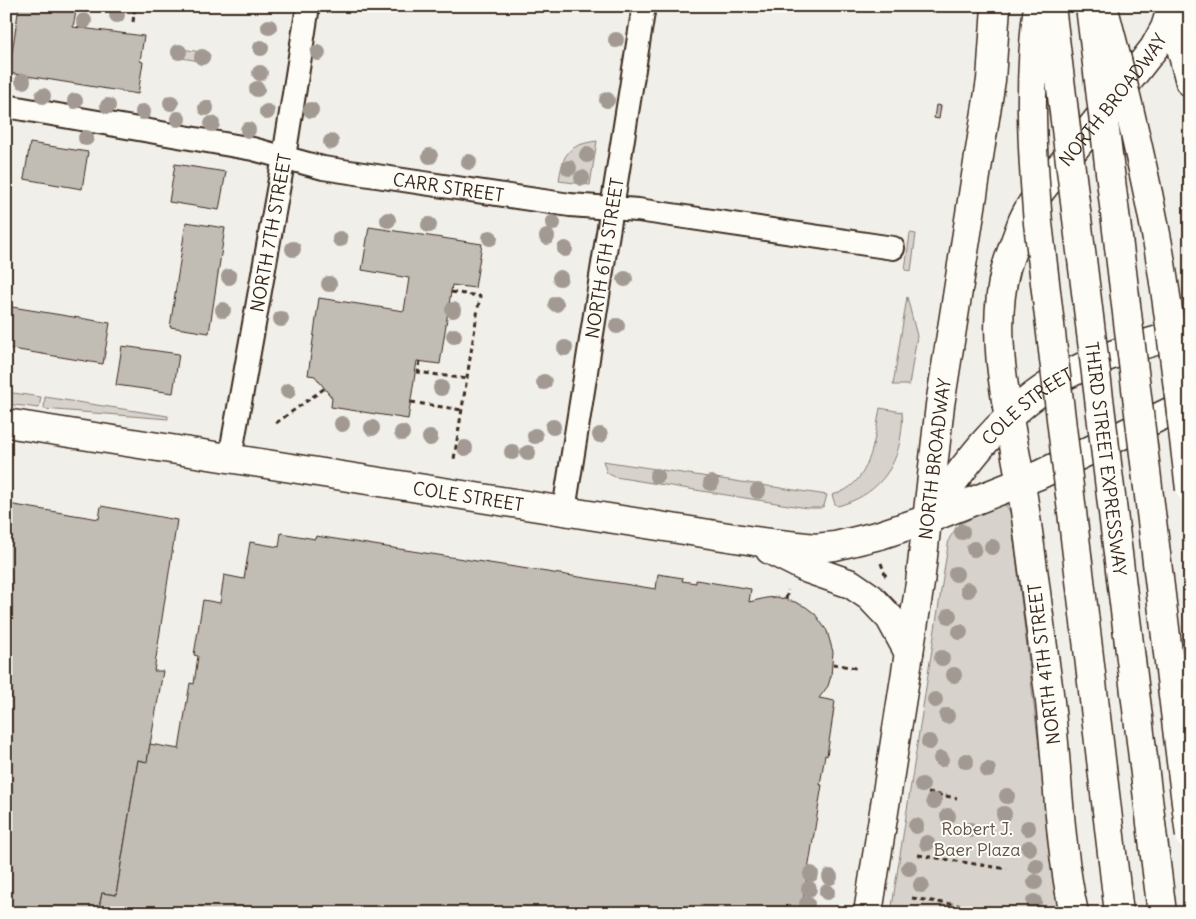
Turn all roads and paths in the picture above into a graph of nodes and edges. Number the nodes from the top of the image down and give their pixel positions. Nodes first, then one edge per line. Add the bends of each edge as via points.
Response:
1 (135, 6) edge
2 (308, 6) edge
3 (644, 6) edge
4 (996, 6) edge
5 (1038, 6) edge
6 (1050, 6) edge
7 (1090, 6) edge
8 (1104, 6) edge
9 (1172, 6) edge
10 (1176, 6) edge
11 (133, 22) dead end
12 (1190, 82) edge
13 (6, 106) edge
14 (284, 157) junction
15 (612, 208) junction
16 (893, 248) dead end
17 (451, 292) dead end
18 (1190, 331) edge
19 (1141, 346) junction
20 (1190, 355) edge
21 (420, 361) dead end
22 (467, 379) junction
23 (325, 388) dead end
24 (411, 402) dead end
25 (1190, 402) edge
26 (462, 410) junction
27 (1009, 416) junction
28 (276, 423) dead end
29 (6, 424) edge
30 (230, 458) junction
31 (454, 459) dead end
32 (1020, 482) junction
33 (1190, 489) edge
34 (564, 510) junction
35 (928, 519) junction
36 (754, 541) junction
37 (788, 590) dead end
38 (786, 599) dead end
39 (909, 653) junction
40 (833, 664) dead end
41 (856, 668) dead end
42 (928, 793) dead end
43 (957, 798) dead end
44 (1190, 836) edge
45 (918, 855) dead end
46 (1007, 869) dead end
47 (912, 898) dead end
48 (868, 913) edge
49 (1008, 913) edge
50 (1074, 913) edge
51 (1119, 913) edge
52 (1162, 913) edge

1 - 11 path
2 - 14 street, NORTH 7TH STREET
3 - 15 street, NORTH 6TH STREET
4 - 35 main road, NORTH BROADWAY via 991,80 940,405
5 - 51 main road, bridge via 1031,73 1038,223
6 - 52 main road, THIRD STREET EXPRESSWAY, bridge
7 - 44 main road, bridge
8 - 33 main road, bridge via 1158,244
9 - 27 main road, NORTH BROADWAY via 1154,48 1057,171 1024,219 1006,269 1001,296 1000,347
10 - 12 main road via 1179,40
13 - 14 street, CARR STREET
14 - 15 street, CARR STREET via 323,168 570,205
14 - 30 street, NORTH 7TH STREET
15 - 16 street, CARR STREET
15 - 34 street, NORTH 6TH STREET
17 - 22 path via 480,296
18 - 19 main road, COLE STREET
19 - 20 main road via 1167,347
19 - 27 main road, COLE STREET via 1080,368 1054,382
21 - 22 path via 418,372
22 - 26 path
23 - 28 path
24 - 26 path
25 - 32 main road, COLE STREET
26 - 31 path
27 - 32 main road, NORTH 4TH STREET
27 - 35 main road, COLE STREET via 971,457
29 - 30 main road, COLE STREET
30 - 34 main road, COLE STREET
32 - 35 main road, COLE STREET
32 - 50 main road, NORTH 4TH STREET via 1052,719 1063,854
34 - 36 main road, COLE STREET
35 - 36 main road, COLE STREET via 834,546 815,548
35 - 39 main road, NORTH BROADWAY
36 - 39 main road via 808,569 851,584 870,597 890,618
37 - 38 path
39 - 48 main road, NORTH BROADWAY
40 - 41 path
42 - 43 path
45 - 46 path
47 - 49 path

